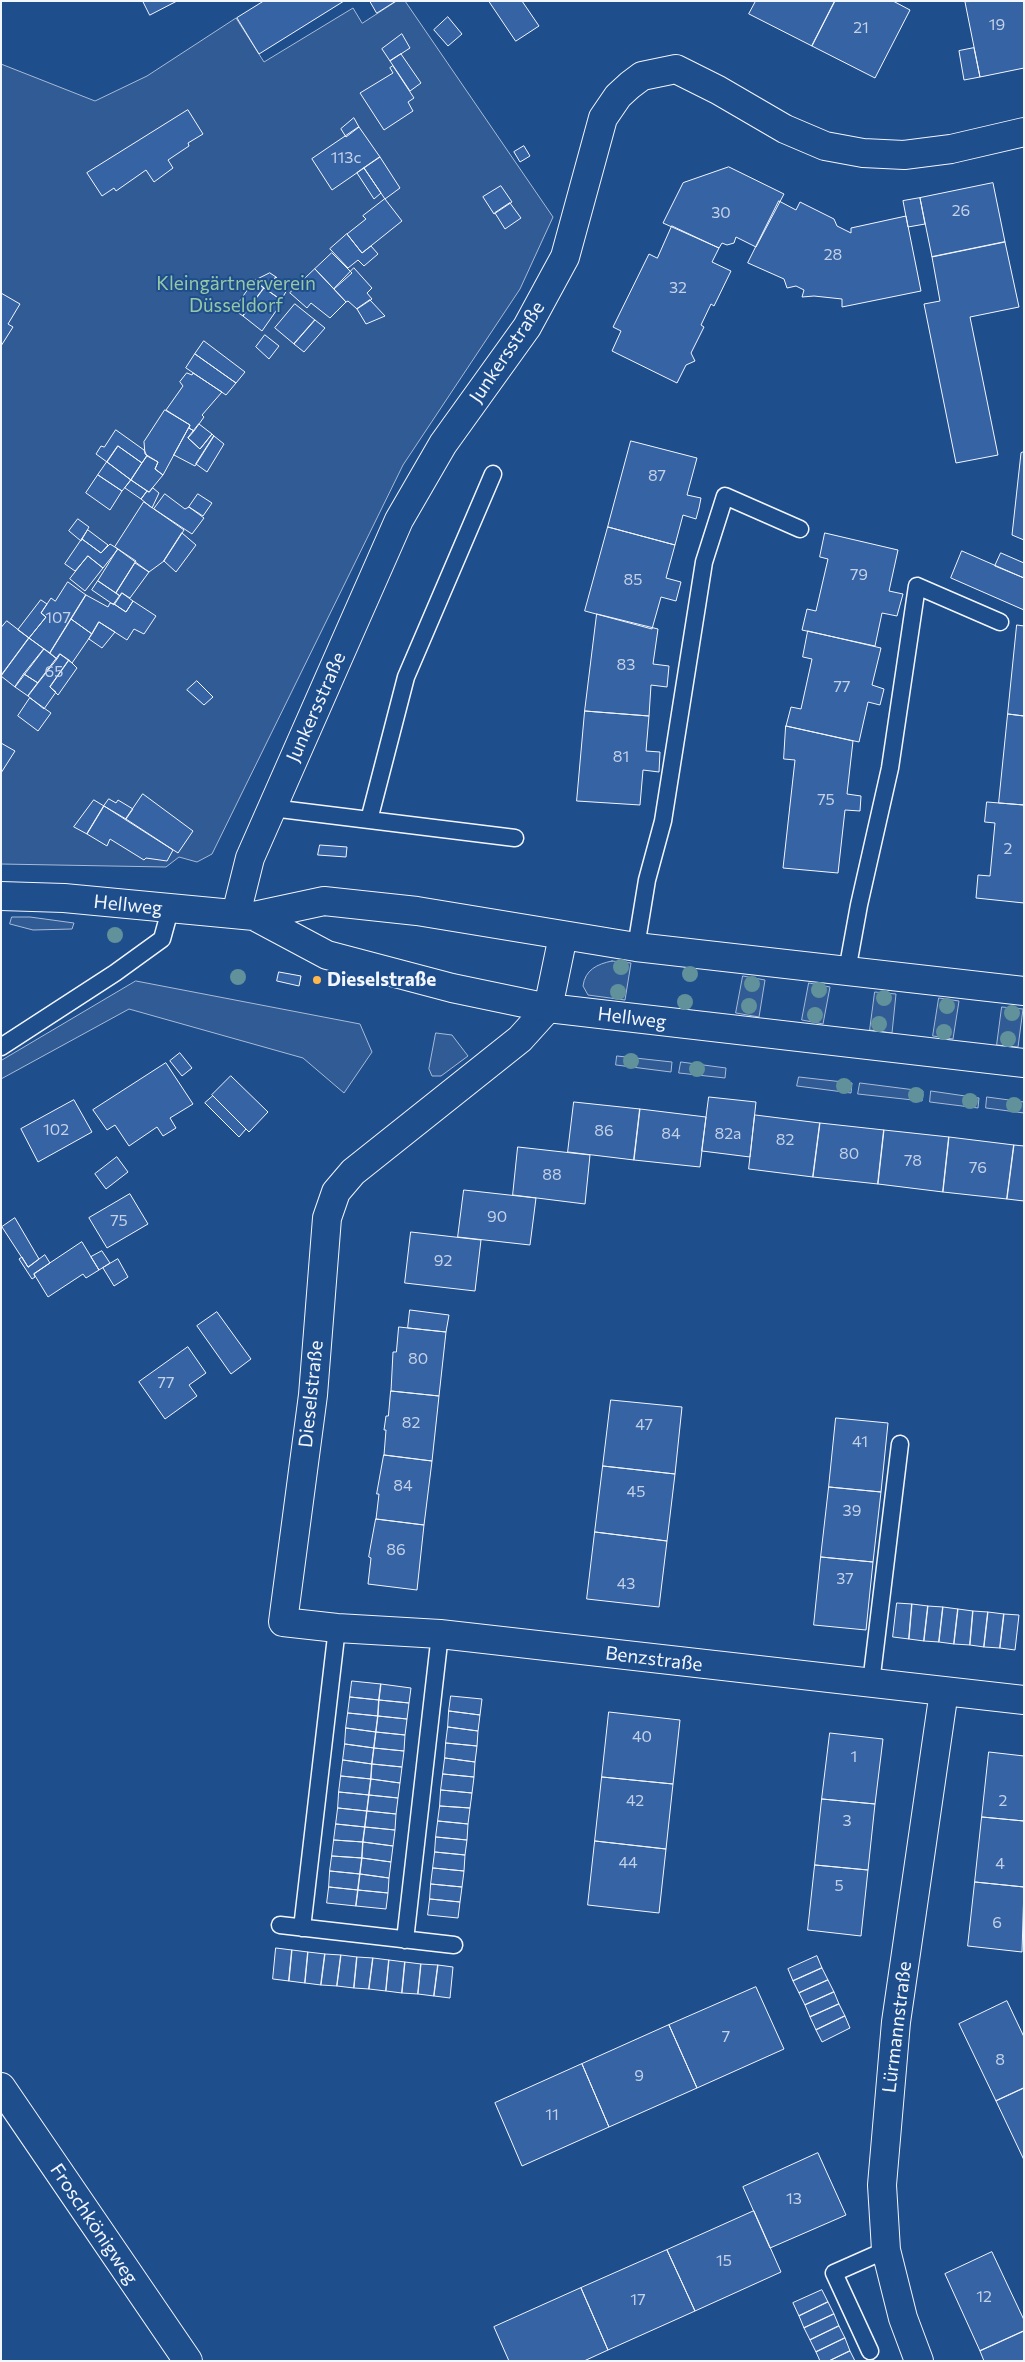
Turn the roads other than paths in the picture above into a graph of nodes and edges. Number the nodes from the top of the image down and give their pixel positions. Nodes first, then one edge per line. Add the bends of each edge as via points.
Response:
1 (1024, 132) edge
2 (493, 474) dead end
3 (800, 529) dead end
4 (1000, 622) dead end
5 (272, 808) junction
6 (369, 820) junction
7 (515, 838) dead end
8 (1, 896) edge
9 (170, 910) junction
10 (245, 915) junction
11 (563, 936) junction
12 (636, 947) junction
13 (847, 971) junction
14 (1024, 991) edge
15 (548, 1008) junction
16 (1, 1047) edge
17 (1024, 1063) edge
18 (900, 1444) dead end
19 (283, 1622) joint
20 (337, 1628) junction
21 (440, 1634) junction
22 (871, 1683) junction
23 (944, 1691) junction
24 (1024, 1700) edge
25 (280, 1925) dead end
26 (302, 1928) junction
27 (405, 1940) junction
28 (454, 1945) dead end
29 (1, 2088) edge
30 (886, 2250) junction
31 (870, 2351) dead end
32 (188, 2361) edge
33 (919, 2361) edge

1 - 5 street, Junkersstraße via 950,149 904,154 863,153 825,146 785,129 676,69 642,76 630,85 603,118 565,257 527,328 443,444 399,520
2 - 6 lane via 406,677
3 - 12 lane via 725,496 704,562 663,821 647,880
4 - 13 lane via 916,586 890,768
5 - 6 lane
5 - 10 street, Junkersstraße via 250,858
6 - 7 lane
8 - 9 street, Hellweg via 64,898
9 - 10 street, Hellweg
9 - 16 lane via 162,939
10 - 11 street, Hellweg via 324,901 417,911
10 - 15 street, Hellweg via 327,955 452,988
11 - 12 street, Hellweg
11 - 15 street
12 - 13 street, Hellweg
13 - 14 street, Hellweg
15 - 17 street, Hellweg
15 - 19 street, Dieselstraße via 520,1039 353,1172 336,1192 327,1218 313,1395
18 - 22 lane
19 - 20 street, Benzstraße
20 - 21 street, Benzstraße
20 - 26 lane
21 - 22 street, Benzstraße
21 - 27 lane
22 - 23 street, Benzstraße
23 - 24 street, Benzstraße
23 - 30 street, Lürmannstraße via 896,2022 882,2186
25 - 26 lane
26 - 27 lane
27 - 28 lane
29 - 32 street, Froschkönigweg
30 - 31 lane via 834,2273
30 - 33 street, Lürmannstraße via 903,2318

